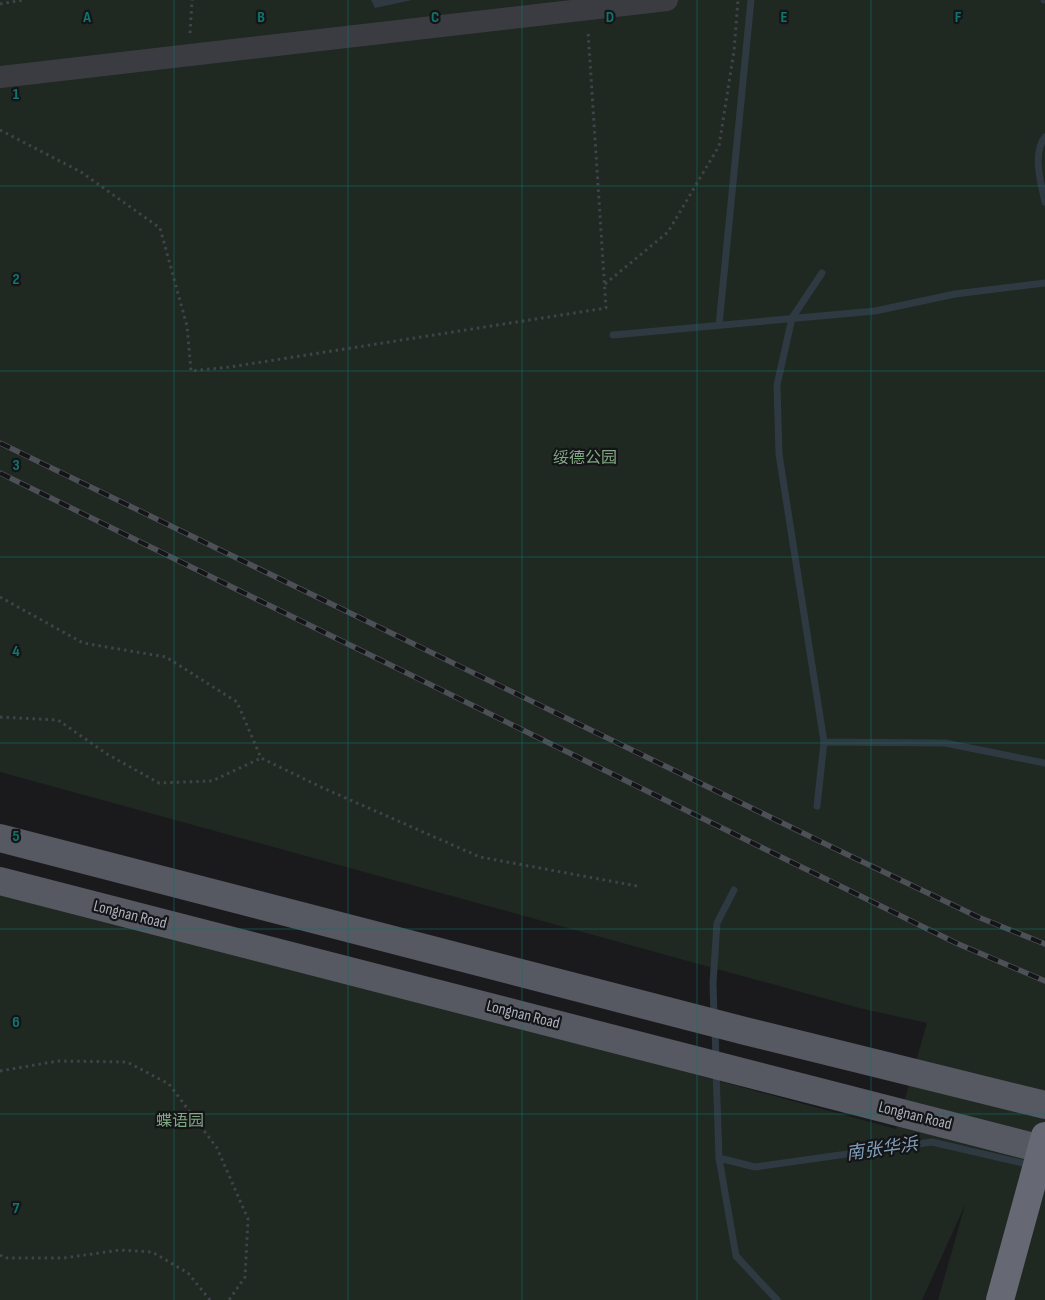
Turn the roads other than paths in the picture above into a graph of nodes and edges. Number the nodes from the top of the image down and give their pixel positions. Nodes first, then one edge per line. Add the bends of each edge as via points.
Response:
1 (667, 0) edge
2 (0, 77) edge
3 (0, 838) edge
4 (0, 880) edge
5 (1045, 1105) edge
6 (1045, 1136) edge
7 (1045, 1150) edge
8 (1000, 1300) edge

1 - 2 street
3 - 5 main road via 745,1031
4 - 7 main road, Longnan Road
6 - 8 highway, bridge

